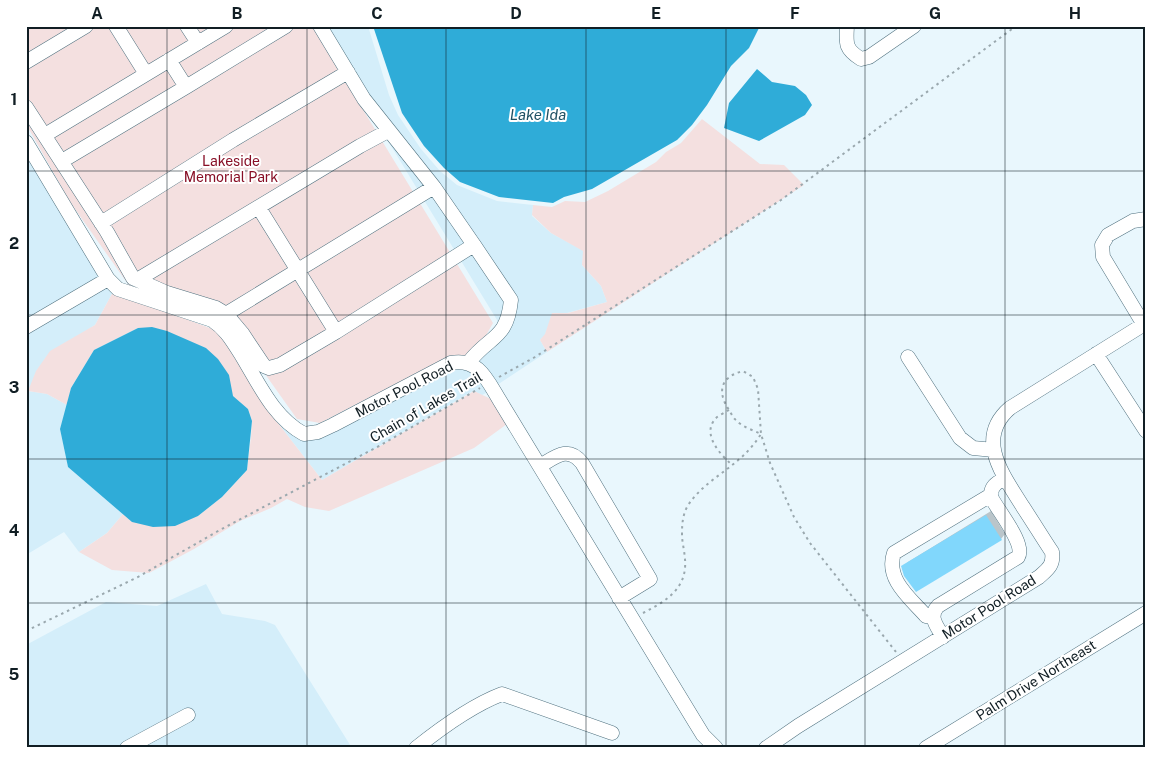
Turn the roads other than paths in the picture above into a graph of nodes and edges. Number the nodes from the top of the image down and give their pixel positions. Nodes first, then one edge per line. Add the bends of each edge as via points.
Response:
1 (86, 26) edge
2 (116, 26) edge
3 (186, 26) edge
4 (226, 26) edge
5 (286, 26) edge
6 (320, 26) edge
7 (847, 26) edge
8 (914, 26) edge
9 (198, 44) junction
10 (169, 60) junction
11 (26, 62) edge
12 (348, 72) junction
13 (146, 74) junction
14 (186, 87) junction
15 (26, 106) edge
16 (388, 131) junction
17 (45, 135) junction
18 (26, 142) edge
19 (62, 161) junction
20 (434, 187) junction
21 (259, 208) junction
22 (1146, 219) edge
23 (101, 223) junction
24 (474, 245) junction
25 (297, 271) junction
26 (108, 278) junction
27 (137, 280) junction
28 (226, 314) junction
29 (1145, 324) edge
30 (26, 326) edge
31 (336, 332) junction
32 (1096, 354) junction
33 (908, 357) dead end
34 (469, 362) junction
35 (1146, 431) edge
36 (994, 450) junction
37 (540, 466) junction
38 (1005, 478) junction
39 (991, 495) junction
40 (619, 598) junction
41 (946, 601) junction
42 (918, 608) junction
43 (1146, 613) edge
44 (933, 616) junction
45 (943, 637) junction
46 (188, 715) dead end
47 (612, 733) dead end
48 (127, 748) edge
49 (416, 748) edge
50 (716, 748) edge
51 (766, 748) edge
52 (926, 748) edge

1 - 11 street
2 - 13 street
3 - 9 street
4 - 9 street
5 - 14 street
6 - 12 street
7 - 8 street via 846,43 861,59 869,57
9 - 10 street
10 - 13 street
10 - 14 street
12 - 16 street
12 - 23 street
13 - 17 street
14 - 19 street
15 - 17 street
16 - 20 street
16 - 21 street
17 - 19 street
18 - 26 street, Motor Pool Road
19 - 23 street
20 - 24 street
20 - 25 street
21 - 25 street
21 - 27 street
22 - 29 street via 1133,221 1108,235 1102,245 1102,257
23 - 27 street
24 - 31 street
24 - 34 street via 511,300 510,317 500,335
25 - 28 street
25 - 31 street
26 - 30 street
26 - 34 street, Motor Pool Road via 118,289 220,325 280,416 304,434 333,425 450,363
27 - 28 street
28 - 31 street via 264,366 269,368 280,365
29 - 32 street, Motor Pool Road
32 - 35 street
32 - 36 street, Motor Pool Road via 1002,414 992,439
33 - 36 street via 960,438 973,448
34 - 37 street, Motor Pool Road via 488,382
36 - 38 street, Motor Pool Road
37 - 40 street, Motor Pool Road
37 - 40 street via 566,453 578,457 582,463 650,579
38 - 39 street via 992,487
38 - 45 street, Motor Pool Road via 1052,552 1053,560 1039,577
39 - 41 street via 1019,544 1020,554
39 - 42 street via 894,553 891,569 895,580
40 - 50 street, Motor Pool Road via 703,735
41 - 42 street via 932,600
41 - 44 street via 933,611
42 - 44 street via 926,616
43 - 52 street, Palm Drive Northeast
44 - 45 street
45 - 51 street, Motor Pool Road
46 - 48 street
47 - 49 street via 502,694 462,716

